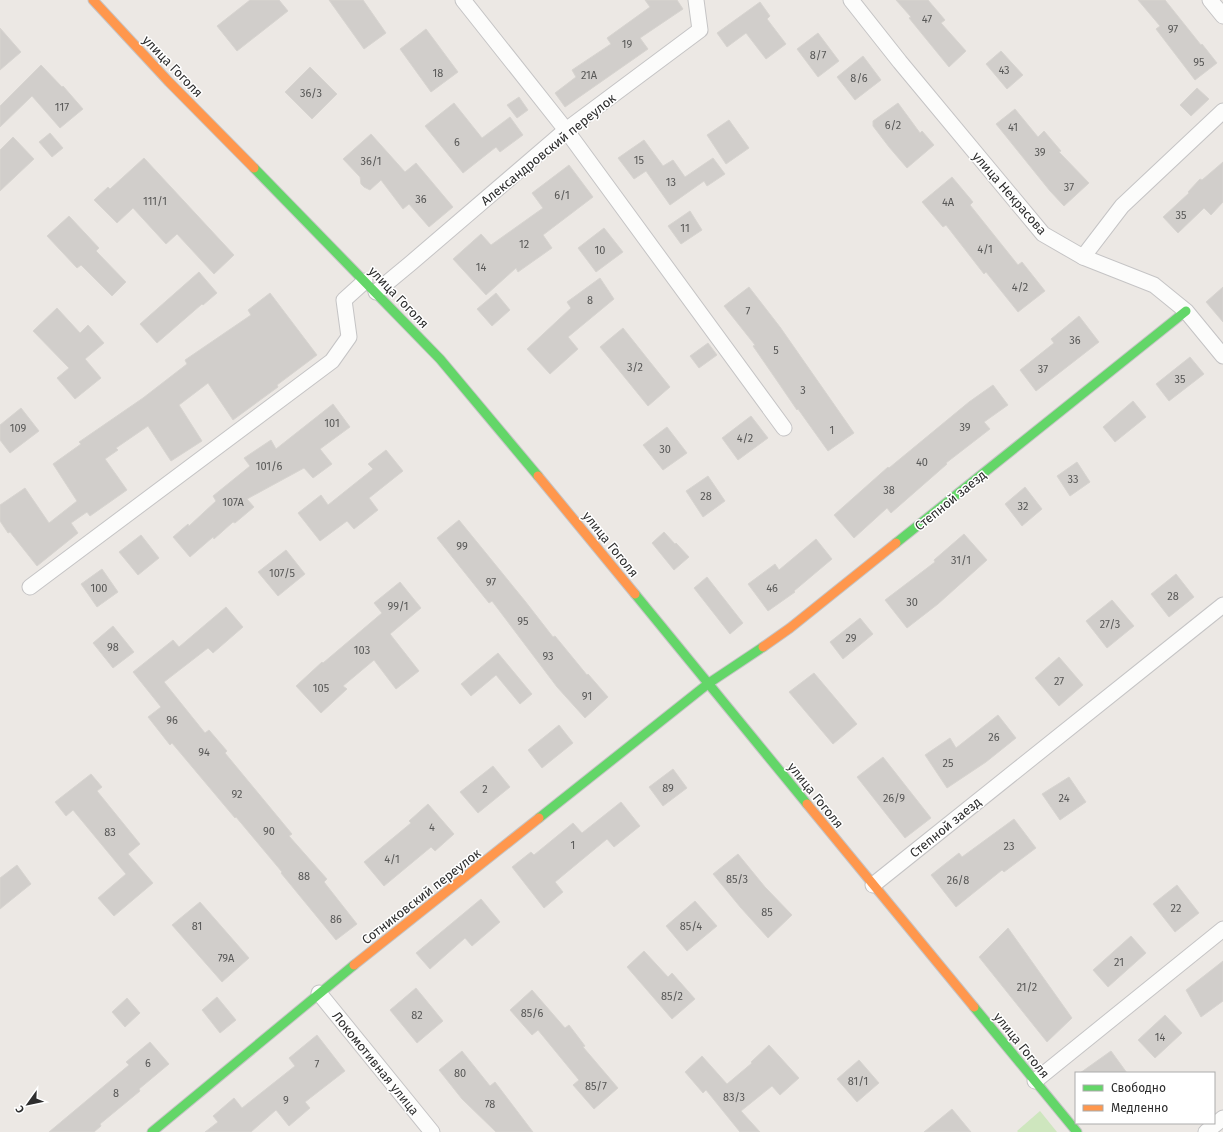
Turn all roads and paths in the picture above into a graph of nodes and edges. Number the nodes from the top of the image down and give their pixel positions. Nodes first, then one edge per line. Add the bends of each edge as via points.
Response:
1 (93, 0) edge
2 (462, 0) edge
3 (696, 0) edge
4 (852, 0) edge
5 (1210, 0) edge
6 (1223, 16) edge
7 (1223, 111) edge
8 (566, 130) junction
9 (1083, 257) junction
10 (365, 281) junction
11 (376, 292) junction
12 (1186, 311) junction
13 (1223, 356) edge
14 (784, 428) dead end
15 (30, 587) dead end
16 (1223, 605) edge
17 (709, 683) junction
18 (873, 884) junction
19 (1223, 928) edge
20 (319, 994) junction
21 (1035, 1081) junction
22 (1223, 1118) edge
23 (152, 1132) edge
24 (432, 1132) edge
25 (1077, 1132) edge
26 (1206, 1132) edge

1 - 10 main road, улица Гоголя
2 - 8 street
3 - 8 street, Александровский переулок via 700,30
4 - 9 street, улица Некрасова via 1042,234
5 - 6 street
7 - 9 street via 1122,206
8 - 11 street, Александровский переулок
8 - 14 street
9 - 12 street, улица Некрасова via 1154,285
10 - 11 main road, улица Гоголя
10 - 15 street via 344,300 349,337 332,361
11 - 17 main road, улица Гоголя via 440,359
12 - 13 street, улица Некрасова
12 - 17 main road, Степной заезд via 790,628
16 - 18 street, Степной заезд
17 - 18 main road, улица Гоголя
17 - 20 main road, Сотниковский переулок
18 - 21 main road, улица Гоголя
19 - 21 street
20 - 23 main road, Сотниковский переулок
20 - 24 street, Локомотивная улица
21 - 25 main road, улица Гоголя
22 - 26 street

